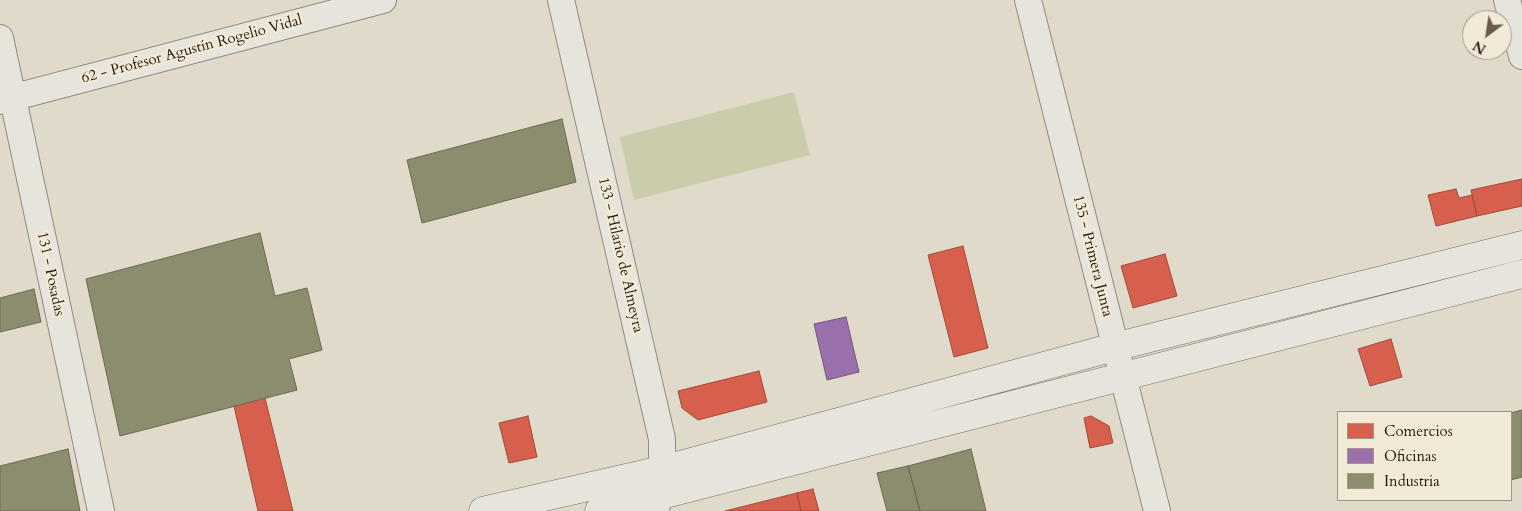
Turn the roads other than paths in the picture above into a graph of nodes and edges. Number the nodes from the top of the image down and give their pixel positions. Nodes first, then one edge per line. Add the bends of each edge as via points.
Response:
1 (383, 0) edge
2 (561, 0) edge
3 (1028, 0) edge
4 (1507, 0) edge
5 (0, 38) edge
6 (1522, 56) edge
7 (6, 99) edge
8 (1522, 245) edge
9 (1522, 274) edge
10 (1114, 347) junction
11 (1123, 377) junction
12 (662, 470) junction
13 (657, 504) edge
14 (101, 511) edge
15 (483, 511) edge
16 (600, 511) edge
17 (1157, 511) edge

1 - 7 street, 62 - Profesor Agustín Rogelio Vidal
2 - 12 street, 133 - Hilario de Almeyra via 660,430
3 - 10 street, 135 - Primera Junta
4 - 6 street
5 - 7 street, 131 - Posadas
7 - 14 street, 131 - Posadas
8 - 10 main road
9 - 11 main road
10 - 11 street, 135 - Primera Junta
10 - 12 main road
11 - 13 main road
11 - 17 street, 135 - Primera Junta
12 - 13 street, 133 - Hilario de Almeyra
12 - 15 main road
13 - 16 main road

